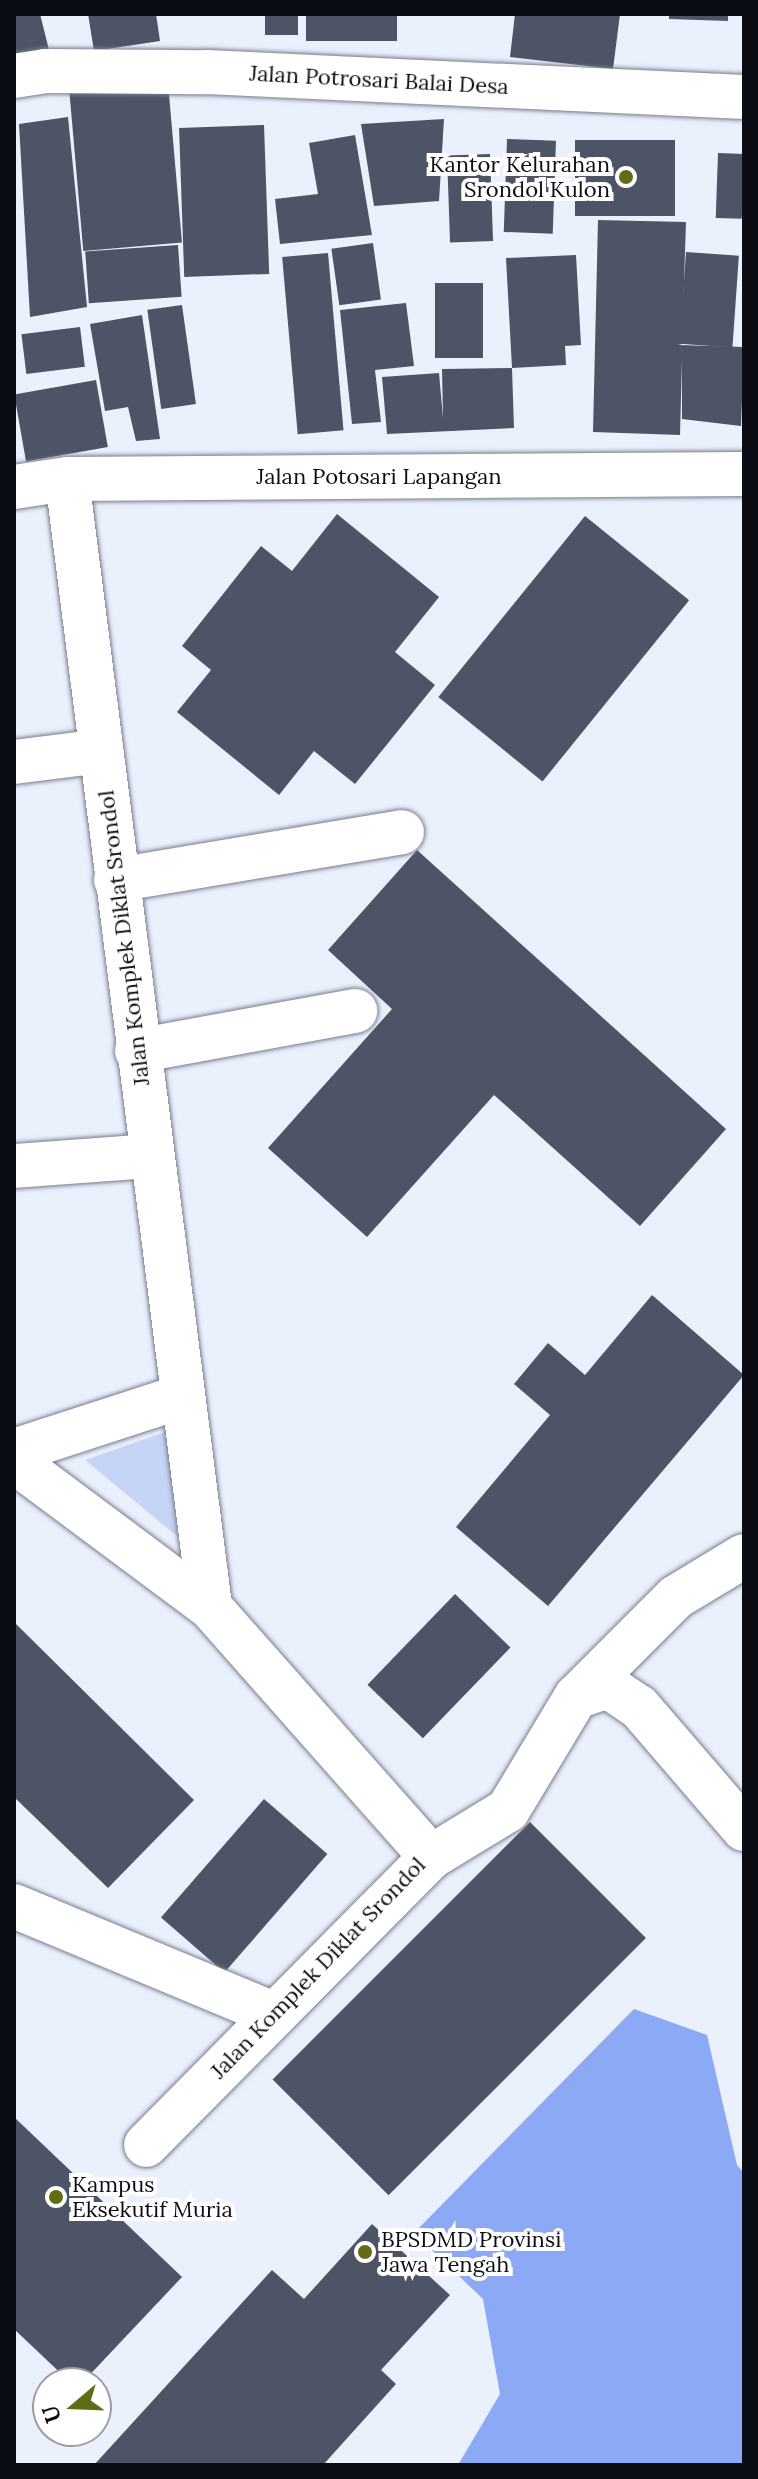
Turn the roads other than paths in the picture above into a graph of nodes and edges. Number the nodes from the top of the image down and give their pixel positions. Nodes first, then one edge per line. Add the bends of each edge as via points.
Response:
1 (14, 76) edge
2 (744, 97) edge
3 (744, 474) edge
4 (67, 479) junction
5 (14, 487) edge
6 (101, 751) junction
7 (14, 762) edge
8 (402, 832) dead end
9 (116, 880) junction
10 (355, 1011) dead end
11 (137, 1051) junction
12 (151, 1156) junction
13 (14, 1166) edge
14 (180, 1397) junction
15 (14, 1451) edge
16 (14, 1461) edge
17 (744, 1556) edge
18 (210, 1607) junction
19 (576, 1697) junction
20 (744, 1829) edge
21 (431, 1857) junction
22 (14, 1906) edge
23 (274, 2014) junction
24 (146, 2145) dead end

1 - 2 street, Jalan Potrosari Balai Desa via 45,71 207,72
3 - 4 street, Jalan Potosari Lapangan
4 - 5 street, Jalan Potosari Lapangan
4 - 6 street, Jalan Komplek Diklat Srondol
6 - 7 street
6 - 9 street, Jalan Komplek Diklat Srondol
8 - 9 street
9 - 11 street, Jalan Komplek Diklat Srondol
10 - 11 street
11 - 12 street, Jalan Komplek Diklat Srondol
12 - 13 street
12 - 14 street, Jalan Komplek Diklat Srondol
14 - 15 street
14 - 18 street, Jalan Komplek Diklat Srondol
16 - 18 street, Jalan Komplek Diklat Srondol
17 - 19 street via 676,1597
18 - 21 street, Jalan Komplek Diklat Srondol
19 - 20 street via 612,1689 639,1707
19 - 21 street via 508,1810
21 - 23 street, Jalan Komplek Diklat Srondol
22 - 23 street
23 - 24 street, Jalan Komplek Diklat Srondol

